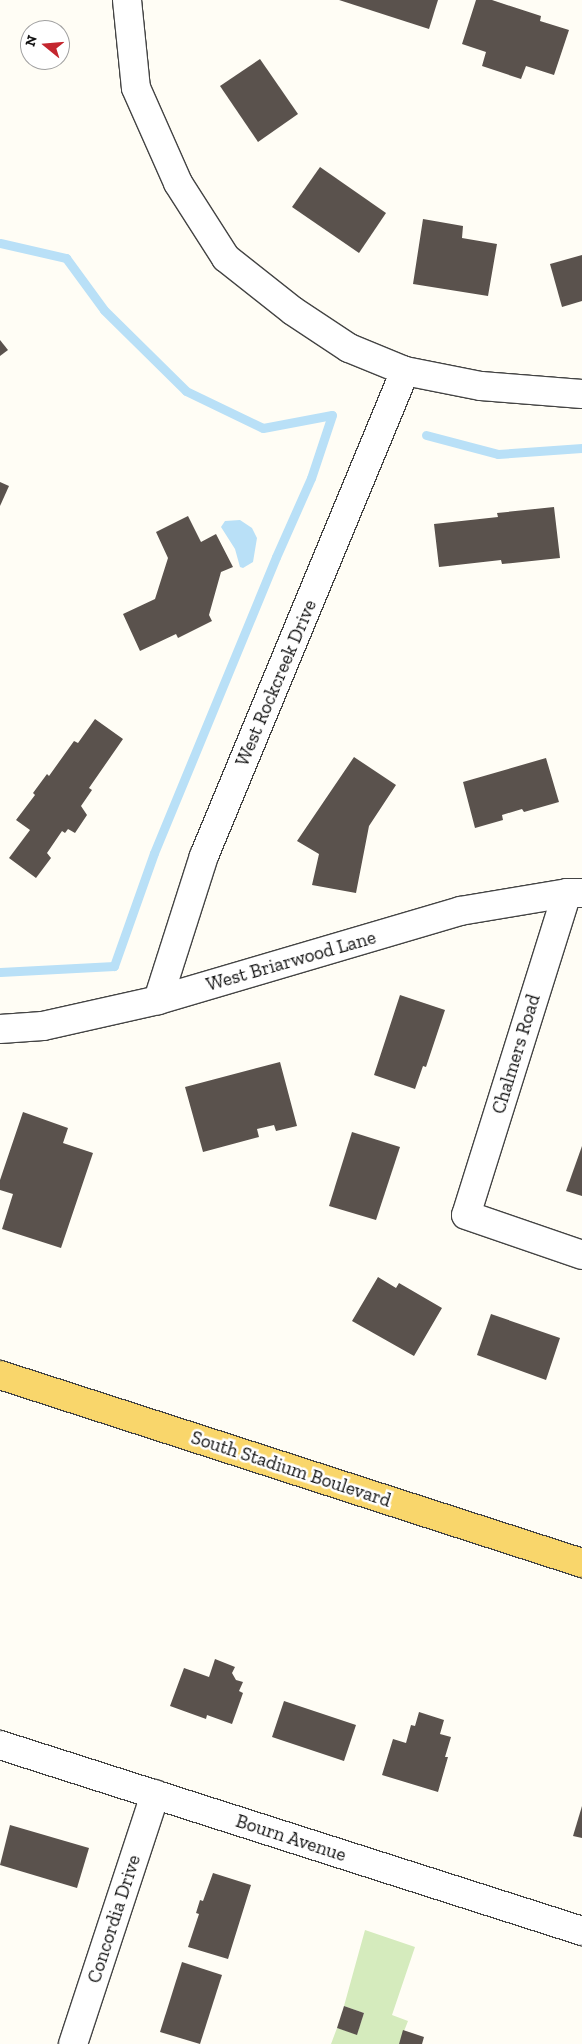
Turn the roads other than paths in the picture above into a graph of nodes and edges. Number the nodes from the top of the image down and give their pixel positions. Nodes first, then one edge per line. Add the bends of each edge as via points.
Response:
1 (127, 0) edge
2 (405, 371) junction
3 (582, 394) edge
4 (574, 893) edge
5 (158, 1000) junction
6 (0, 1028) edge
7 (582, 1255) edge
8 (0, 1375) edge
9 (582, 1563) edge
10 (0, 1745) edge
11 (155, 1794) junction
12 (582, 1931) edge
13 (73, 2044) edge

1 - 2 street via 136,88 178,183 226,258 293,311 349,348
2 - 3 street via 481,386
2 - 5 street, West Rockcreek Drive via 204,856
4 - 5 street, West Briarwood Lane via 460,911
4 - 7 street, Chalmers Road via 466,1215
5 - 6 street, West Briarwood Lane via 43,1026
8 - 9 main road, South Stadium Boulevard
10 - 11 street, Bourn Avenue
11 - 12 street, Bourn Avenue
11 - 13 street, Concordia Drive

